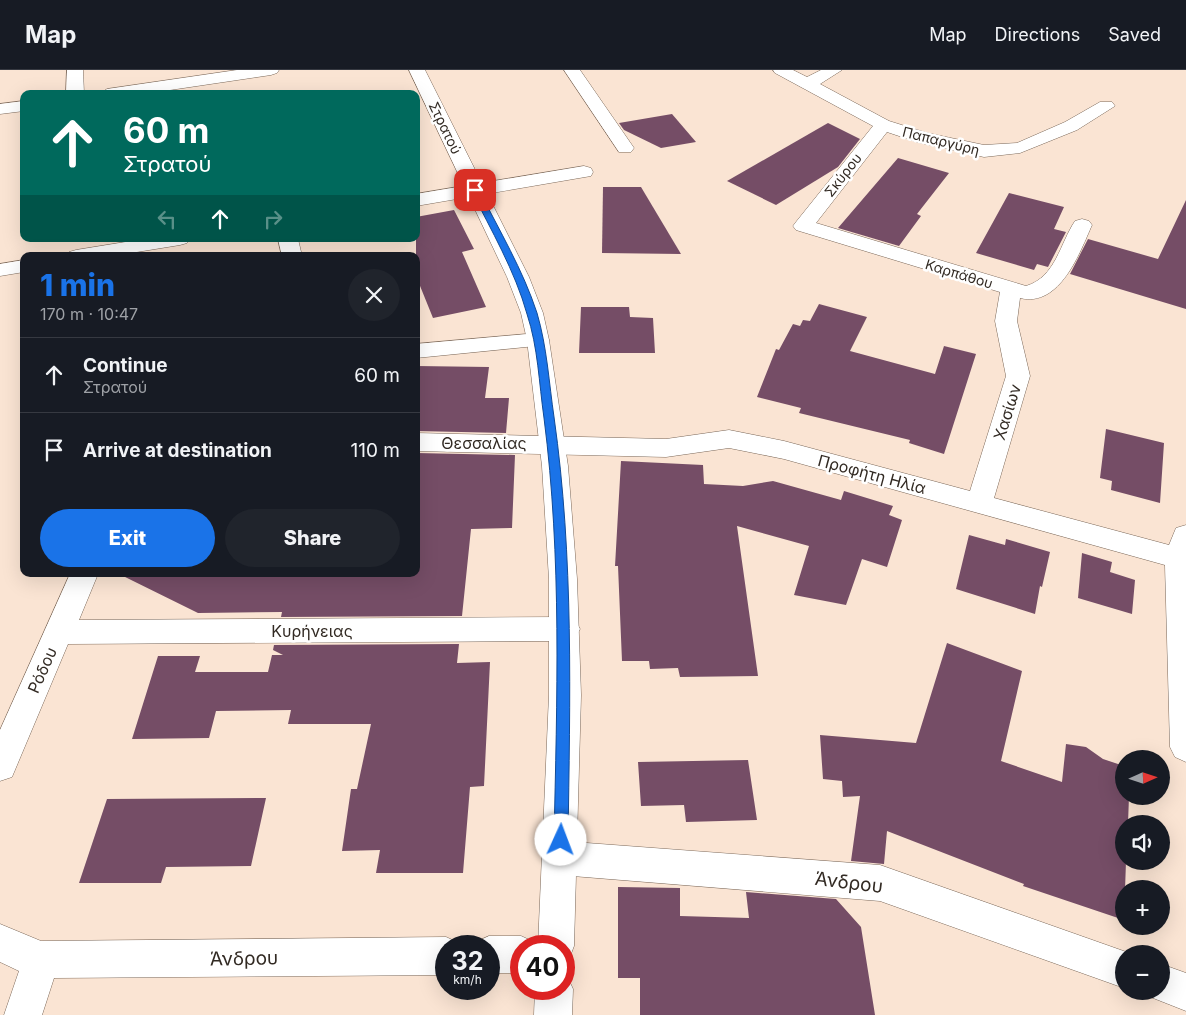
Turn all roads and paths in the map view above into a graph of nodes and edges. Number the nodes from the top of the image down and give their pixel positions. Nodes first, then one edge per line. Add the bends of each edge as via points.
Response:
1 (75, 70) edge
2 (271, 70) edge
3 (417, 70) edge
4 (572, 70) edge
5 (781, 70) edge
6 (834, 70) edge
7 (248, 77) edge
8 (808, 84) junction
9 (75, 90) edge
10 (140, 90) edge
11 (20, 106) edge
12 (1106, 106) dead end
13 (0, 109) edge
14 (883, 124) junction
15 (625, 148) dead end
16 (584, 172) dead end
17 (475, 190) junction
18 (420, 199) edge
19 (1082, 225) dead end
20 (803, 226) joint
21 (162, 242) edge
22 (100, 252) edge
23 (20, 267) edge
24 (0, 270) edge
25 (1012, 290) junction
26 (538, 340) junction
27 (420, 351) edge
28 (420, 442) edge
29 (552, 444) junction
30 (979, 504) junction
31 (1184, 551) edge
32 (83, 577) edge
33 (565, 629) junction
34 (59, 632) junction
35 (1186, 747) edge
36 (0, 766) edge
37 (560, 858) junction
38 (556, 935) edge
39 (0, 942) edge
40 (435, 956) edge
41 (41, 960) junction
42 (1115, 966) edge
43 (1170, 986) edge
44 (1186, 992) edge
45 (554, 1000) edge
46 (23, 1015) edge
47 (553, 1015) edge

1 - 9 street
2 - 7 street
3 - 17 street, Στρατού
4 - 15 street
5 - 8 street, Παπαργύρη
6 - 8 street
7 - 10 street
8 - 14 street, Παπαργύρη
11 - 13 street
12 - 14 street, Παπαργύρη via 1056,133 1004,151 975,150 923,138
14 - 20 street, Σκύρου
16 - 17 street
17 - 18 street
17 - 26 street, Στρατού via 525,294
19 - 25 street, Καρπάθου via 1056,276 1036,291
20 - 25 street, Καρπάθου
21 - 22 street
23 - 24 street
25 - 30 street, Χασίων via 1006,325 1018,376
26 - 27 street
26 - 29 street, Στρατού
28 - 29 street, Θεσσαλίας
29 - 30 street, Προφήτη Ηλία via 666,448 728,439 784,450
29 - 33 street, Στρατού via 561,532
30 - 31 street, Προφήτη Ηλία
31 - 35 street
32 - 34 street, Ρόδου
33 - 34 street, Κυρήνειας
33 - 37 street, Στρατού
34 - 36 street, Ρόδου
37 - 38 street, Στρατού
37 - 42 street, Άνδρου via 880,883
39 - 41 street
40 - 41 street, Άνδρου
41 - 46 street
43 - 44 street
45 - 47 street

